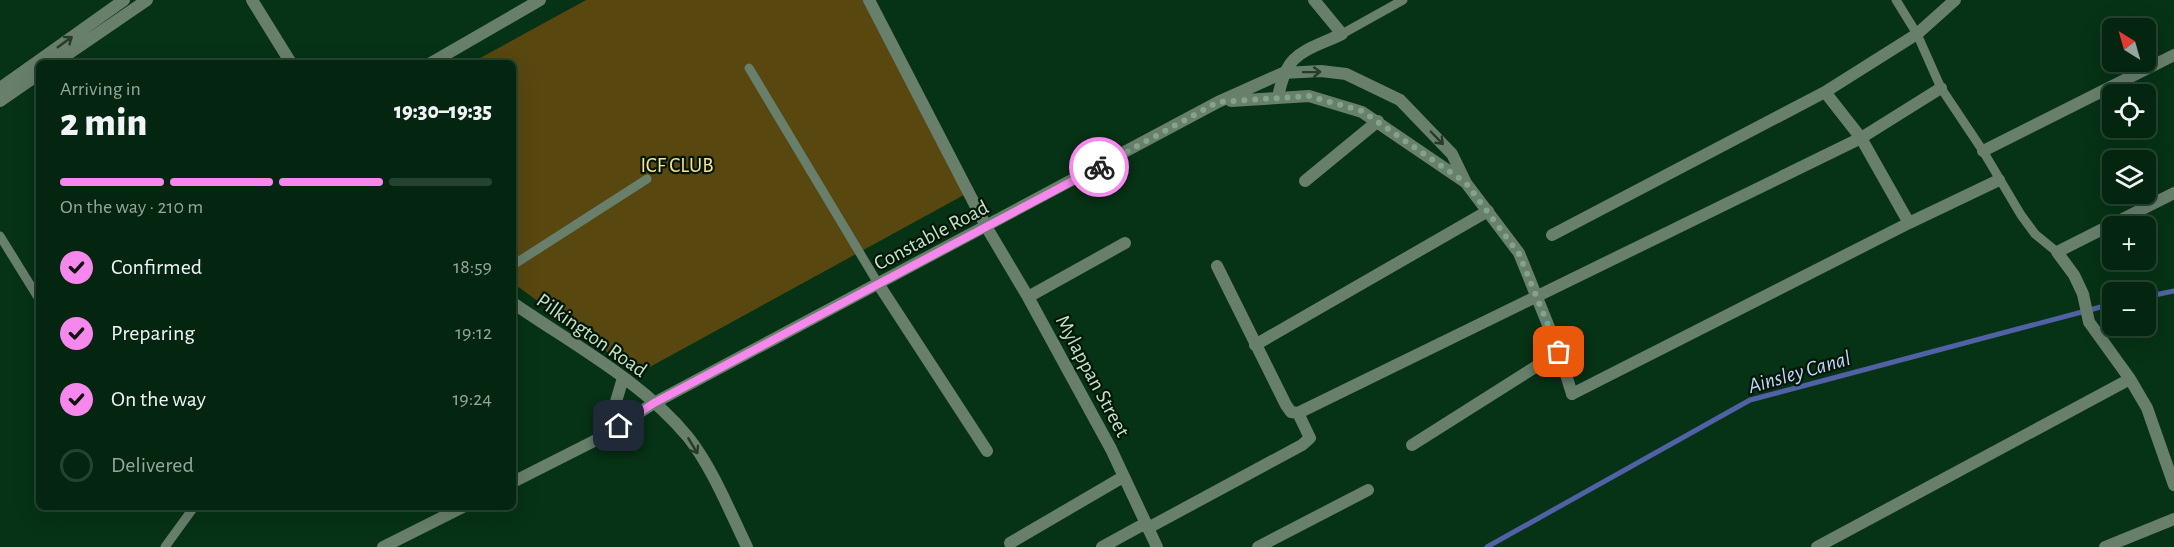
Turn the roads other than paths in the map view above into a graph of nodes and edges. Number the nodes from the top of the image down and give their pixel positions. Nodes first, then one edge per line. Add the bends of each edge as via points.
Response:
1 (124, 0) edge
2 (147, 0) edge
3 (252, 0) edge
4 (540, 0) edge
5 (869, 0) edge
6 (1314, 0) edge
7 (1403, 0) edge
8 (1896, 0) edge
9 (1955, 0) edge
10 (1342, 34) junction
11 (1917, 34) junction
12 (2174, 55) edge
13 (39, 60) edge
14 (59, 60) edge
15 (289, 60) edge
16 (436, 60) edge
17 (36, 62) edge
18 (749, 68) dead end
19 (1283, 73) junction
20 (36, 76) edge
21 (0, 88) edge
22 (1941, 88) junction
23 (1825, 92) junction
24 (1278, 97) junction
25 (0, 101) edge
26 (1218, 102) junction
27 (1378, 121) junction
28 (1861, 138) junction
29 (1983, 151) junction
30 (647, 179) dead end
31 (1999, 180) junction
32 (1305, 181) dead end
33 (1466, 183) junction
34 (2174, 193) edge
35 (1488, 211) junction
36 (1909, 223) junction
37 (987, 228) junction
38 (1552, 235) dead end
39 (0, 236) edge
40 (1125, 243) dead end
41 (2057, 252) junction
42 (516, 263) edge
43 (1217, 266) dead end
44 (879, 285) junction
45 (36, 294) edge
46 (1028, 297) junction
47 (1536, 297) junction
48 (516, 305) edge
49 (1255, 345) junction
50 (1559, 352) junction
51 (623, 378) junction
52 (2130, 379) junction
53 (654, 403) junction
54 (1298, 413) junction
55 (602, 437) junction
56 (1412, 445) dead end
57 (987, 451) dead end
58 (1123, 477) junction
59 (516, 480) edge
60 (2174, 485) edge
61 (1368, 490) dead end
62 (192, 510) edge
63 (457, 510) edge
64 (2174, 519) edge
65 (1147, 525) junction
66 (1010, 543) dead end
67 (165, 547) edge
68 (383, 547) edge
69 (747, 547) edge
70 (1102, 547) edge
71 (1157, 547) edge
72 (1258, 547) edge
73 (1816, 547) edge
74 (2105, 547) edge

13 -> 1 street
2 - 14 street
3 - 15 street
4 - 16 street
5 - 37 street, Mylappan Street
6 - 10 street
7 - 10 lane
8 - 11 lane
9 - 11 street
10 - 19 street, Constable Road via 1293,57
11 - 22 lane
11 - 23 street
12 - 29 street
21 -> 17 street
18 - 44 lane
19 - 24 street
19 - 26 street, Constable Road
19 -> 33 street, Constable Road via 1346,74 1400,100 1452,154
20 - 25 street
22 - 28 street
22 - 29 lane
23 - 28 street
23 - 38 street
24 - 26 street
24 - 27 street via 1309,96 1362,111
26 - 37 street, Constable Road
27 - 32 street
27 - 33 street
28 - 36 street
28 - 47 street
29 - 31 lane
30 - 42 lane
31 - 36 street
31 - 41 lane via 2035,234
33 - 35 street
34 - 41 street
35 - 47 street via 1519,254
35 - 49 street
36 - 50 street via 1572,394
37 - 44 street, Constable Road
37 - 46 street, Mylappan Street
39 - 45 lane
40 - 46 street
41 - 52 street via 2083,294 2089,322
43 - 49 street
44 - 53 street, Constable Road
44 - 57 street
46 - 58 street, Mylappan Street
47 - 50 street
47 - 54 street
48 - 51 street, Pilkington Road
49 - 54 street via 1286,405
50 - 56 street
51 - 53 street, Pilkington Road
51 - 55 street
52 - 60 street via 2147,408
52 - 73 street
53 - 55 street, Constable Road
53 -> 69 street, Pilkington Road via 689,438
54 - 65 street via 1310,435 1306,443
55 - 59 street, Constable Road
58 - 65 street, Mylappan Street
58 - 66 street
61 - 72 street
62 - 67 lane
63 - 68 street
64 - 74 street
65 - 70 street
65 - 71 street, Mylappan Street

